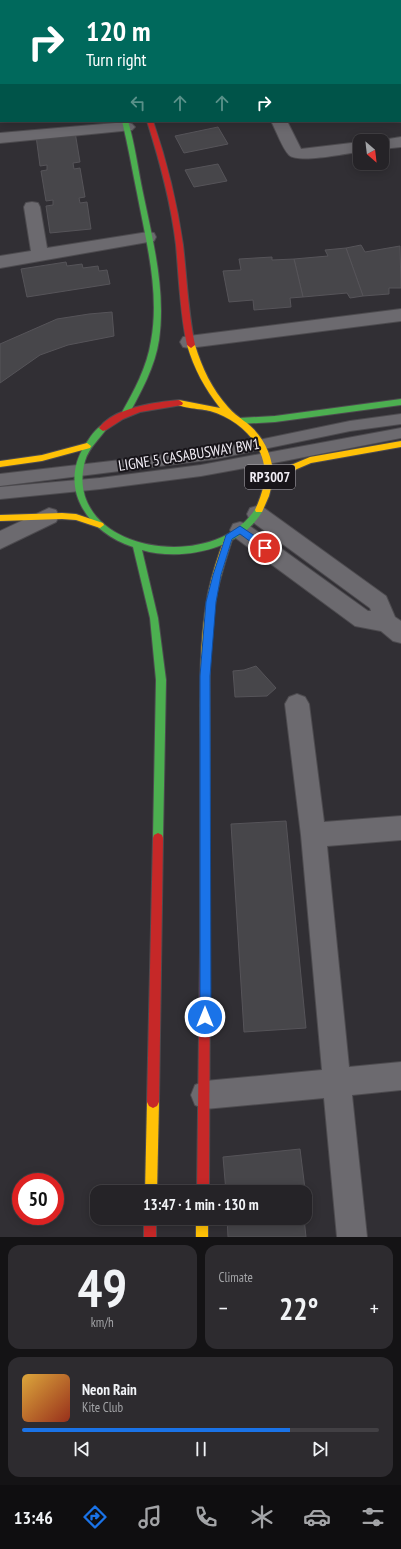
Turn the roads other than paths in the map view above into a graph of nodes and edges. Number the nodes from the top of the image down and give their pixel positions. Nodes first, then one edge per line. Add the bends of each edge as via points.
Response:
1 (47, 122) edge
2 (154, 122) edge
3 (280, 122) edge
4 (126, 124) edge
5 (0, 127) edge
6 (0, 138) edge
7 (401, 142) edge
8 (389, 143) edge
9 (353, 148) edge
10 (32, 207) dead end
11 (148, 237) junction
12 (40, 255) junction
13 (0, 262) edge
14 (401, 315) edge
15 (189, 342) junction
16 (401, 402) edge
17 (125, 414) junction
18 (235, 419) junction
19 (401, 419) edge
20 (401, 433) edge
21 (261, 444) junction
22 (401, 444) edge
23 (87, 446) junction
24 (268, 459) junction
25 (0, 464) edge
26 (78, 471) junction
27 (0, 480) edge
28 (270, 482) junction
29 (78, 487) junction
30 (0, 493) edge
31 (257, 514) junction
32 (49, 516) junction
33 (0, 518) edge
34 (100, 525) junction
35 (235, 534) junction
36 (0, 541) edge
37 (137, 546) junction
38 (394, 628) edge
39 (297, 704) dead end
40 (401, 828) edge
41 (313, 835) junction
42 (401, 1076) edge
43 (337, 1083) junction
44 (205, 1095) junction
45 (151, 1185) edge
46 (203, 1185) edge
47 (150, 1225) edge
48 (202, 1225) edge
49 (150, 1237) edge
50 (202, 1237) edge
51 (352, 1237) edge

1 - 5 street
2 - 15 main road, RP3007 via 179,244
3 - 9 street via 297,153
4 - 6 street
4 - 11 main road, RP3007
7 - 8 street
10 - 12 street
11 - 12 street
11 - 17 main road, RP3007 via 157,298 156,333 152,358
12 - 13 street
14 - 15 street
15 - 18 main road, RP3007 via 210,391
16 - 18 main road via 275,419
17 - 18 main road, RP3007 via 160,404 179,403 215,409
17 - 23 main road, RP3007 via 103,428
18 - 21 main road, RP3007 via 251,431
19 - 21 lane, LIGNE 5 CASABUSWAY BW1 via 350,426
20 - 24 lane, LIGNE 5 CASABUSWAY BW1
21 - 24 main road, RP3007
21 - 26 lane, LIGNE 5 CASABUSWAY BW1 via 215,454
22 - 28 main road via 310,460
23 - 25 main road via 42,458
23 - 26 main road, RP3007 via 80,459
24 - 28 main road, RP3007
24 - 29 lane, LIGNE 5 CASABUSWAY BW1
26 - 27 lane, LIGNE 5 CASABUSWAY BW1
26 - 29 main road, RP3007
28 - 31 main road, RP3007 via 268,493
29 - 30 lane, LIGNE 5 CASABUSWAY BW1
29 - 34 main road, RP3007 via 89,514
31 - 35 main road, RP3007
31 - 38 street via 378,602
32 - 33 main road
32 - 34 main road via 76,517
32 - 36 street
34 - 37 main road, RP3007 via 116,537
35 - 37 main road, RP3007 via 200,548 168,551
35 - 38 street via 363,619
35 - 44 main road, RP3007 via 217,575 211,602 205,676
37 - 45 main road via 154,618 161,680
39 - 41 street
40 - 41 street
41 - 43 street
42 - 43 street
43 - 44 street
43 - 51 street
44 - 46 main road, RP3007
47 - 49 main road
48 - 50 main road

